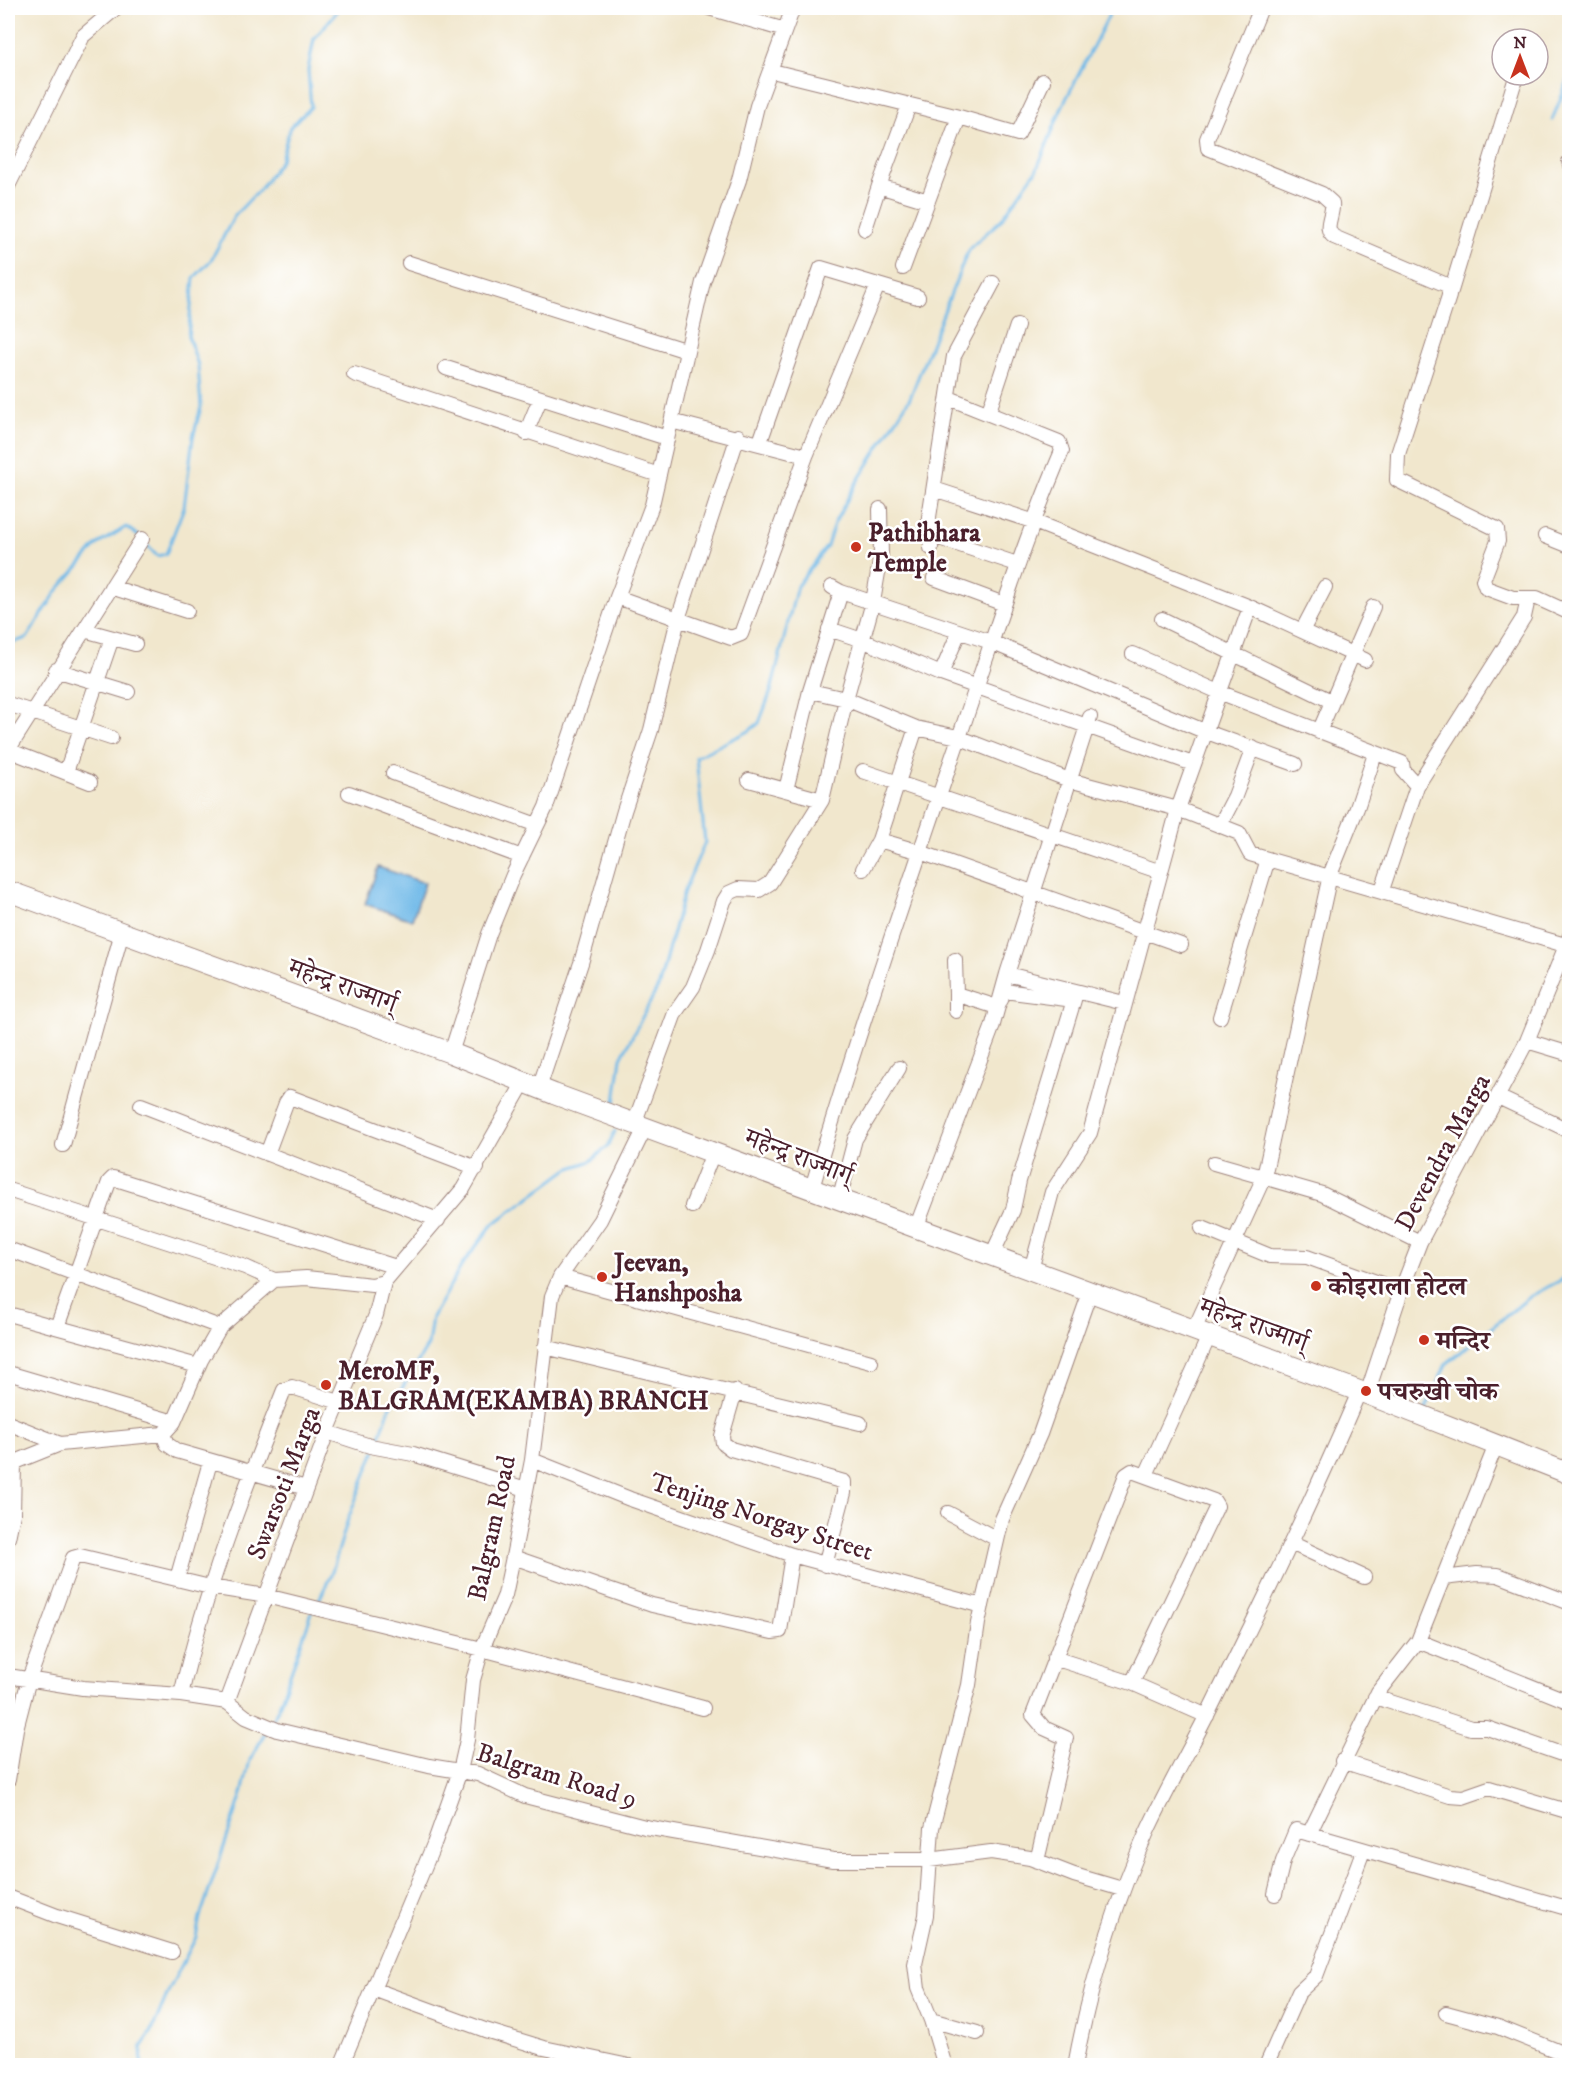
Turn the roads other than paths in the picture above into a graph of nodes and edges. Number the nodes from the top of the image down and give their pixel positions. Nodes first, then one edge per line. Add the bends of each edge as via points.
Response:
1 (116, 8) edge
2 (709, 8) edge
3 (793, 8) edge
4 (1261, 8) edge
5 (785, 30) junction
6 (772, 71) junction
7 (1043, 81) dead end
8 (1513, 87) edge
9 (909, 105) junction
10 (958, 117) junction
11 (8, 186) edge
12 (879, 186) junction
13 (928, 201) junction
14 (865, 229) dead end
15 (409, 263) dead end
16 (903, 268) dead end
17 (993, 283) dead end
18 (878, 285) junction
19 (1450, 291) junction
20 (918, 297) dead end
21 (1017, 326) dead end
22 (687, 351) junction
23 (446, 368) dead end
24 (354, 374) dead end
25 (949, 398) junction
26 (540, 399) junction
27 (988, 414) junction
28 (671, 421) junction
29 (526, 433) junction
30 (738, 436) junction
31 (668, 438) junction
32 (760, 442) junction
33 (806, 456) junction
34 (659, 475) junction
35 (934, 489) junction
36 (880, 509) dead end
37 (1032, 521) junction
38 (1545, 536) dead end
39 (142, 539) dead end
40 (1569, 546) edge
41 (1017, 564) junction
42 (934, 578) dead end
43 (111, 586) junction
44 (1325, 587) dead end
45 (616, 597) junction
46 (1528, 600) junction
47 (873, 602) junction
48 (1004, 604) junction
49 (1250, 607) junction
50 (1374, 607) dead end
51 (187, 611) dead end
52 (1569, 613) edge
53 (1162, 619) dead end
54 (678, 620) junction
55 (829, 629) junction
56 (84, 630) junction
57 (1302, 631) junction
58 (959, 632) junction
59 (112, 638) junction
60 (862, 640) junction
61 (991, 642) junction
62 (135, 644) dead end
63 (1132, 654) dead end
64 (1233, 654) junction
65 (1350, 655) junction
66 (1365, 660) dead end
67 (56, 670) junction
68 (941, 674) junction
69 (97, 682) junction
70 (977, 686) junction
71 (810, 691) junction
72 (128, 692) dead end
73 (1219, 692) junction
74 (846, 699) junction
75 (1331, 701) junction
76 (8, 705) edge
77 (30, 713) junction
78 (1088, 722) junction
79 (916, 728) junction
80 (81, 729) junction
81 (1204, 731) junction
82 (1319, 732) junction
83 (958, 737) junction
84 (111, 738) dead end
85 (1252, 748) junction
86 (8, 750) edge
87 (1375, 754) junction
88 (1193, 764) junction
89 (1295, 764) dead end
90 (862, 771) dead end
91 (66, 772) junction
92 (393, 773) dead end
93 (749, 780) dead end
94 (1069, 780) junction
95 (90, 782) dead end
96 (897, 782) junction
97 (1417, 786) junction
98 (786, 790) junction
99 (349, 794) dead end
100 (939, 795) junction
101 (822, 800) junction
102 (1178, 809) junction
103 (537, 825) junction
104 (1220, 825) junction
105 (1052, 836) junction
106 (879, 840) junction
107 (920, 852) junction
108 (522, 857) junction
109 (1268, 859) junction
110 (863, 869) dead end
111 (1161, 873) junction
112 (1330, 875) junction
113 (1382, 890) junction
114 (1034, 892) junction
115 (9, 897) edge
116 (1143, 931) junction
117 (122, 933) junction
118 (1567, 941) edge
119 (1181, 945) dead end
120 (955, 960) dead end
121 (1007, 974) junction
122 (956, 994) junction
123 (1124, 1003) junction
124 (997, 1007) junction
125 (956, 1011) dead end
126 (1220, 1017) dead end
127 (993, 1028) junction
128 (1527, 1041) junction
129 (451, 1053) junction
130 (1569, 1054) edge
131 (899, 1068) dead end
132 (532, 1085) junction
133 (1498, 1097) junction
134 (141, 1105) dead end
135 (640, 1126) junction
136 (1569, 1131) edge
137 (63, 1145) dead end
138 (713, 1153) junction
139 (267, 1154) junction
140 (1214, 1163) dead end
141 (477, 1168) junction
142 (1264, 1177) junction
143 (812, 1188) junction
144 (8, 1190) edge
145 (839, 1200) junction
146 (692, 1206) dead end
147 (97, 1219) junction
148 (438, 1220) junction
149 (916, 1228) junction
150 (1202, 1228) dead end
151 (1234, 1242) junction
152 (1420, 1242) junction
153 (8, 1249) edge
154 (991, 1257) junction
155 (396, 1268) junction
156 (1031, 1270) junction
157 (76, 1274) junction
158 (560, 1277) junction
159 (274, 1280) junction
160 (384, 1282) junction
161 (1401, 1291) junction
162 (1090, 1292) junction
163 (8, 1314) edge
164 (57, 1327) junction
165 (220, 1328) junction
166 (1201, 1333) junction
167 (545, 1347) junction
168 (871, 1362) dead end
169 (198, 1366) junction
170 (8, 1373) edge
171 (735, 1391) junction
172 (1363, 1393) junction
173 (339, 1402) junction
174 (174, 1422) junction
175 (8, 1423) edge
176 (860, 1423) dead end
177 (327, 1432) junction
178 (163, 1434) junction
179 (60, 1444) junction
180 (1496, 1445) junction
181 (532, 1460) junction
182 (210, 1462) junction
183 (11, 1464) edge
184 (252, 1472) junction
185 (1569, 1473) edge
186 (1146, 1475) junction
187 (306, 1488) junction
188 (526, 1489) junction
189 (948, 1513) dead end
190 (8, 1538) edge
191 (997, 1539) junction
192 (1291, 1543) junction
193 (792, 1555) junction
194 (513, 1557) junction
195 (825, 1565) junction
196 (1364, 1577) dead end
197 (1443, 1578) junction
198 (177, 1579) junction
199 (210, 1587) junction
200 (266, 1596) junction
201 (1569, 1603) edge
202 (982, 1606) junction
203 (1419, 1641) junction
204 (482, 1649) junction
205 (1054, 1658) junction
206 (8, 1676) edge
207 (29, 1679) junction
208 (1132, 1683) junction
209 (181, 1695) junction
210 (1375, 1697) junction
211 (227, 1702) junction
212 (1569, 1702) edge
213 (703, 1708) dead end
214 (1207, 1716) junction
215 (1569, 1757) edge
216 (1342, 1761) junction
217 (460, 1771) junction
218 (8, 1780) edge
219 (1569, 1812) edge
220 (1309, 1834) junction
221 (1363, 1851) junction
222 (929, 1860) junction
223 (1038, 1861) junction
224 (1122, 1889) junction
225 (1275, 1894) dead end
226 (8, 1897) edge
227 (1569, 1909) edge
228 (172, 1952) dead end
229 (373, 1989) junction
230 (1446, 2013) dead end
231 (931, 2020) junction
232 (977, 2032) dead end
233 (1569, 2056) edge
234 (340, 2066) edge
235 (629, 2066) edge
236 (945, 2066) edge
237 (1075, 2066) edge
238 (1266, 2066) edge

1 - 11 street via 83,36
2 - 5 street
3 - 5 street
4 - 19 street via 1207,139 1208,148 1329,198 1333,210 1329,230 1334,237 1444,282
5 - 6 street
6 - 9 street
6 - 22 street via 757,106 739,180 703,282
7 - 10 street via 1017,134
8 - 19 street
9 - 10 street
9 - 12 street
10 - 13 street
12 - 13 street
12 - 14 street
13 - 16 street
15 - 22 street
17 - 25 street via 954,356
18 - 20 street
18 - 32 street via 821,268
18 - 33 street
19 - 46 street via 1398,454 1395,476 1399,483 1497,529 1498,541 1484,585 1504,596
21 - 27 street
22 - 28 street
23 - 26 street
24 - 29 street
25 - 27 street
25 - 35 street
26 - 29 street
26 - 31 street
27 - 37 street via 1062,445
28 - 30 street
28 - 31 street
29 - 34 street
30 - 32 street
30 - 54 street
31 - 34 street
32 - 33 street
33 - 54 street via 741,634 731,638
34 - 45 street via 652,505
35 - 37 street
35 - 41 street via 929,517 931,542
36 - 47 street, Balgram Road via 881,555
37 - 41 street
37 - 49 street
38 - 40 street
39 - 43 street
41 - 48 street
42 - 48 street
43 - 51 street
43 - 56 street
44 - 57 street
45 - 54 street
45 - 103 street
46 - 52 street via 1536,598
46 - 97 street via 1524,617
47 - 55 street via 836,589
47 - 58 street
47 - 60 street, Balgram Road
48 - 61 street
49 - 57 street
49 - 64 street
50 - 65 street
53 - 64 street
54 - 132 street via 651,730 584,952
55 - 60 street
55 - 71 street
56 - 59 street
56 - 67 street
57 - 65 street
58 - 61 street
58 - 68 street
59 - 62 street
59 - 69 street
60 - 68 street
60 - 74 street, Balgram Road
61 - 70 street
61 - 81 street
63 - 73 street
64 - 73 street
64 - 75 street
65 - 66 street
65 - 75 street
67 - 69 street
67 - 77 street
68 - 70 street
69 - 72 street
69 - 80 street
70 - 78 street
70 - 83 street
71 - 74 street
71 - 98 street
73 - 81 street
73 - 82 street
74 - 79 street
74 - 101 street, Balgram Road
75 - 82 street
76 - 77 street
77 - 80 street
77 - 86 street
78 - 88 street
78 - 94 street
79 - 83 street
79 - 96 street
80 - 84 street
80 - 91 street
81 - 85 street
81 - 88 street
82 - 87 street
83 - 94 street
83 - 100 street
85 - 89 street
85 - 104 street
86 - 91 street
87 - 97 street via 1402,763
87 - 112 street
88 - 102 street
90 - 96 street
91 - 95 street
92 - 103 street
93 - 98 street
94 - 102 street
94 - 105 street
96 - 100 street
96 - 106 street
97 - 113 street
98 - 101 street
99 - 108 street
100 - 105 street
100 - 107 street
101 - 135 street, Balgram Road via 770,883 759,890 738,889 724,901 693,987 675,1013
102 - 104 street
102 - 111 street
103 - 108 street
104 - 109 street via 1239,833 1250,854
105 - 111 street
105 - 114 street
106 - 107 street
106 - 110 street
107 - 114 street
107 - 143 street
108 - 129 street via 489,934
109 - 112 street
109 - 126 street
111 - 116 street
112 - 113 street
112 - 142 street
113 - 118 street
114 - 116 street
114 - 121 street
115 - 117 highway, महेन्द्र राज्मार्ग्
116 - 119 street
116 - 123 street
117 - 129 highway, महेन्द्र राज्मार्ग्
117 - 137 street
118 - 128 street, Devendra Marga
120 - 122 street
121 - 123 street
121 - 124 street
122 - 124 street
122 - 125 street
123 - 156 street via 1090,1133 1052,1192
124 - 127 street
127 - 149 street
127 - 154 street via 1004,991 1074,1000 1013,1210
128 - 130 street
128 - 133 street, Devendra Marga
129 - 132 highway, महेन्द्र राज्मार्ग्
131 - 145 street via 855,1139
132 - 135 highway, महेन्द्र राज्मार्ग्
132 - 141 street
133 - 136 street
133 - 152 street, Devendra Marga
134 - 139 street
135 - 138 highway, महेन्द्र राज्मार्ग्
135 - 158 street, Balgram Road via 600,1220
138 - 143 highway, महेन्द्र राज्मार्ग्
138 - 146 street
139 - 141 street via 290,1097
139 - 148 street
140 - 142 street
141 - 148 street
142 - 151 street
142 - 152 street via 1322,1194
143 - 145 highway, महेन्द्र राज्मार्ग्
144 - 147 street
145 - 149 highway, महेन्द्र राज्मार्ग्
147 - 155 street via 113,1178
147 - 157 street
147 - 159 street
148 - 155 street
149 - 154 highway, महेन्द्र राज्मार्ग्
150 - 151 street
151 - 161 street via 1270,1256 1308,1257
151 - 166 street
152 - 161 street, Devendra Marga
153 - 157 street
154 - 156 highway, महेन्द्र राज्मार्ग्
155 - 160 street
156 - 162 highway, महेन्द्र राज्मार्ग्
157 - 164 street
157 - 165 street
158 - 167 street, Balgram Road via 552,1296
158 - 168 street
159 - 160 street via 306,1278 372,1285
159 - 165 street
160 - 173 street, Swarsoti Marga via 376,1315
161 - 172 street, Devendra Marga
162 - 166 highway, महेन्द्र राज्मार्ग्
162 - 191 street via 1040,1434
163 - 164 street
164 - 169 street
165 - 169 street
166 - 172 highway, महेन्द्र राज्मार्ग्
166 - 186 street
167 - 171 street
167 - 181 street, Balgram Road
169 - 174 street
170 - 174 street
171 - 176 street
171 - 195 street via 723,1443 741,1452 844,1482
172 - 180 highway, महेन्द्र राज्मार्ग्
172 - 192 street, Devendra Marga
173 - 177 street, Swarsoti Marga
173 - 184 street via 287,1387
174 - 178 street
175 - 179 street
177 - 187 street, Swarsoti Marga
177 - 188 street
178 - 179 street
178 - 182 street via 167,1444 177,1451
179 - 183 street
180 - 185 highway, महेन्द्र राज्मार्ग्
180 - 197 street
181 - 188 street, Balgram Road
181 - 193 street, Tenjing Norgay Street
182 - 184 street
182 - 198 street
183 - 190 street via 13,1514
184 - 187 street
184 - 199 street
186 - 205 street via 1132,1471 1126,1475
186 - 208 street via 1214,1501 1217,1509
187 - 200 street, Swarsoti Marga
188 - 194 street, Balgram Road
189 - 191 street
191 - 202 street
192 - 196 street
192 - 214 street, Devendra Marga
193 - 194 street via 780,1630 771,1632 652,1605
193 - 195 street, Tenjing Norgay Street
194 - 204 street, Balgram Road via 505,1595
195 - 202 street, Tenjing Norgay Street
197 - 201 street via 1498,1575
197 - 203 street
198 - 199 street
198 - 207 street via 80,1556 73,1558
199 - 200 street
199 - 209 street
200 - 204 street
200 - 211 street, Swarsoti Marga
202 - 222 street via 969,1685 932,1828
203 - 210 street
203 - 212 street
204 - 213 street
204 - 217 street, Balgram Road via 473,1680
205 - 208 street
205 - 223 street via 1033,1715 1044,1728 1066,1738
206 - 207 street, Balgram Road 9
207 - 209 street, Balgram Road 9 via 83,1688
207 - 218 street
208 - 214 street
209 - 211 street, Balgram Road 9
210 - 215 street via 1471,1728 1487,1728
210 - 216 street
211 - 217 street, Balgram Road 9 via 246,1718 277,1730
214 - 224 street, Devendra Marga via 1147,1830
216 - 219 street via 1450,1796 1463,1797 1489,1788
216 - 220 street
217 - 222 street, Balgram Road 9 via 478,1774 525,1796 562,1806 746,1847 833,1860
217 - 229 street, Balgram Road via 434,1845
220 - 221 street
220 - 225 street via 1296,1830
221 - 227 street
221 - 238 street via 1316,1976 1299,1992
222 - 223 street, Balgram Road 9 via 991,1852
222 - 231 street via 926,1915 915,1964 918,1988
223 - 224 street, Balgram Road 9
224 - 237 street, Devendra Marga via 1092,1983
226 - 228 street
229 - 234 street, Balgram Road
229 - 235 street via 544,2048
230 - 233 street via 1498,2027
231 - 232 street
231 - 236 street

